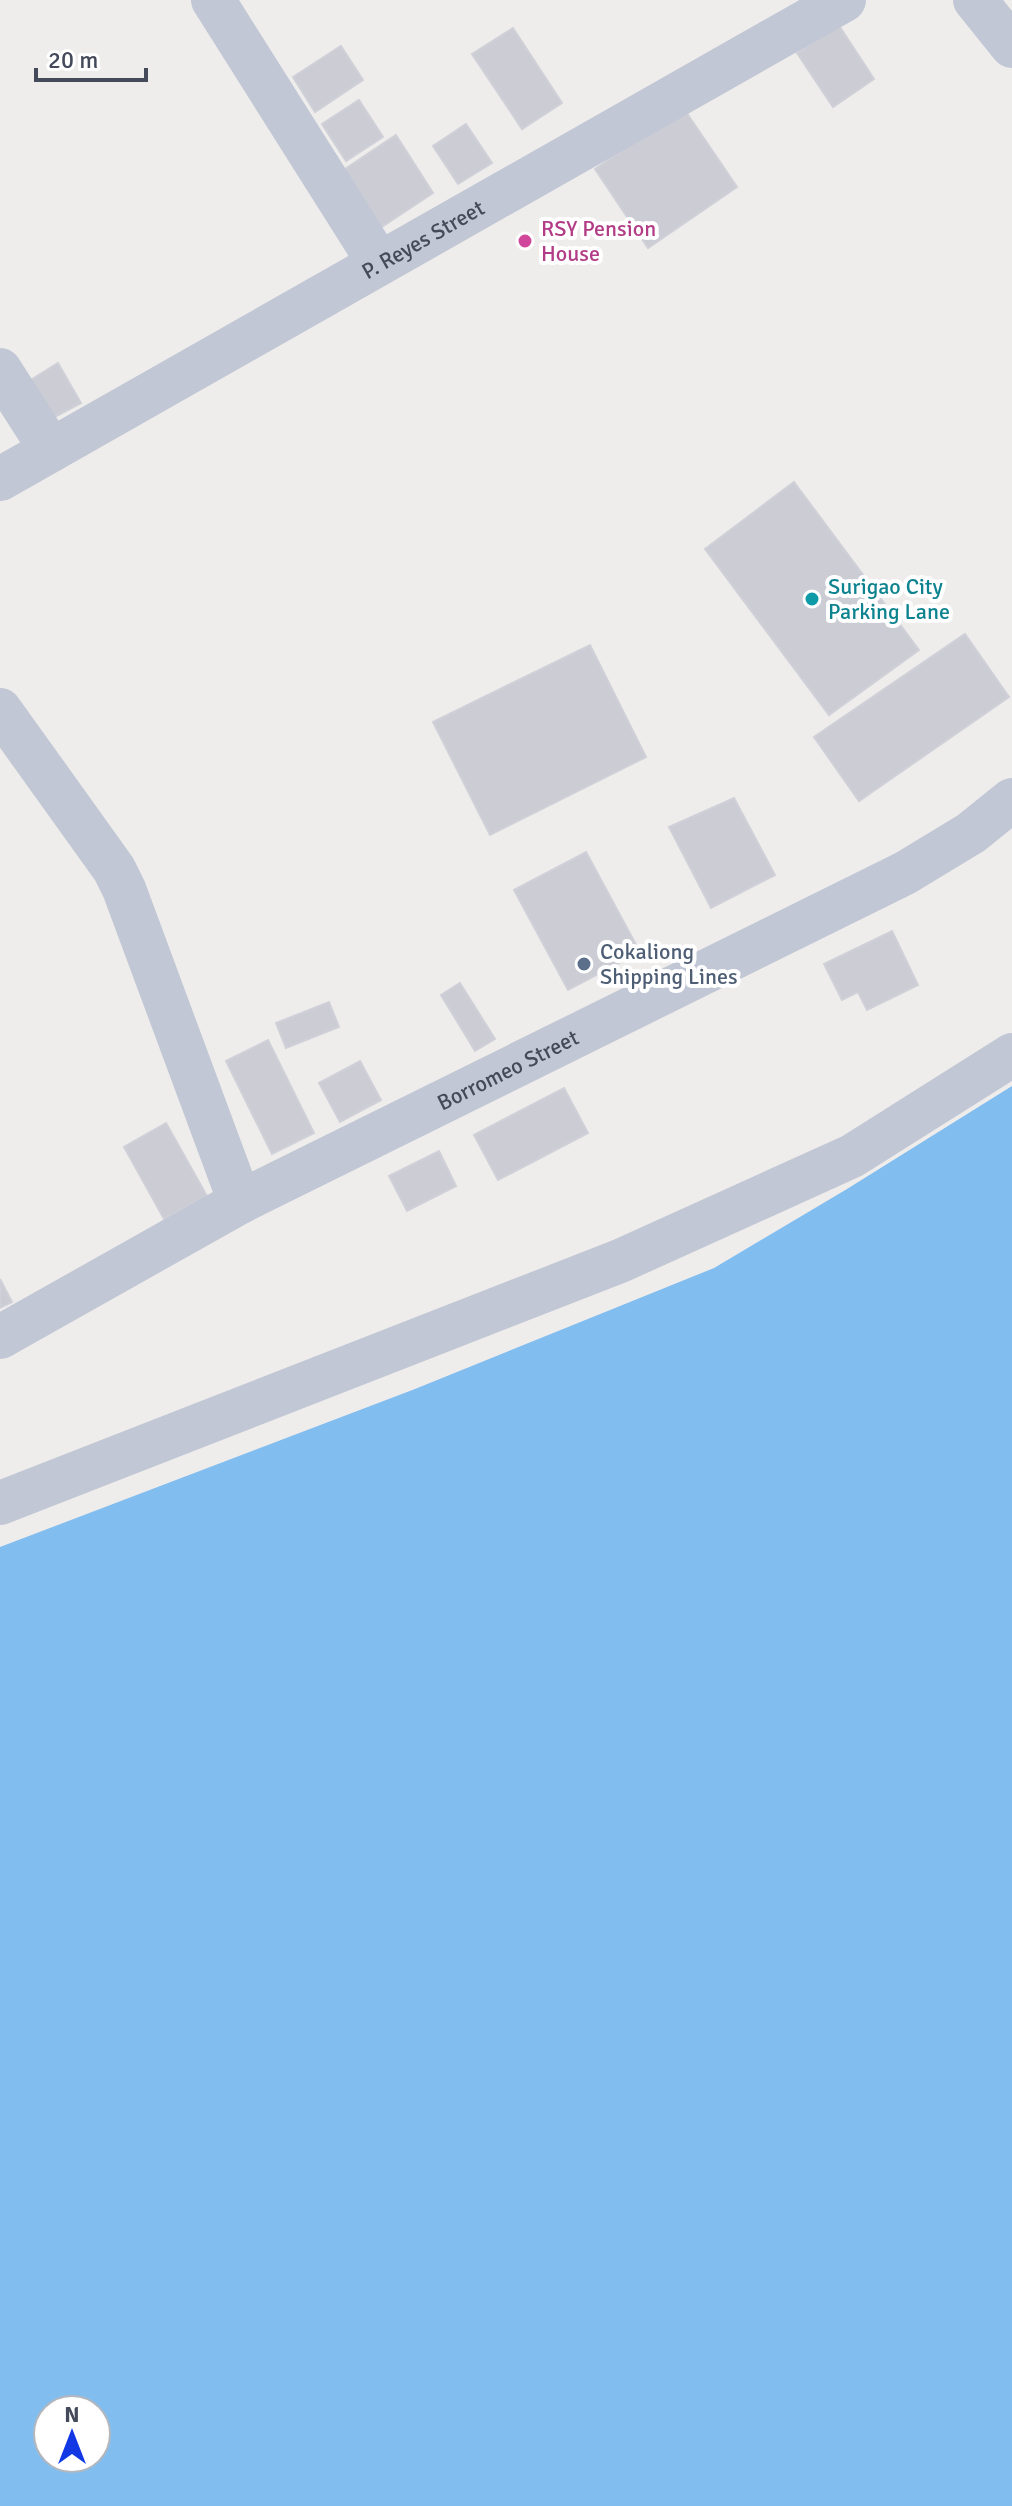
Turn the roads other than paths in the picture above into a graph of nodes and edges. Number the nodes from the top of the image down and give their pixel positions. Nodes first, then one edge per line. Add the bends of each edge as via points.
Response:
1 (213, 0) edge
2 (844, 0) edge
3 (975, 0) edge
4 (1012, 46) edge
5 (379, 263) junction
6 (0, 370) edge
7 (51, 450) junction
8 (0, 479) edge
9 (0, 710) edge
10 (1012, 800) edge
11 (1012, 1055) edge
12 (240, 1202) junction
13 (0, 1337) edge
14 (0, 1503) edge

1 - 5 street
2 - 5 street, P. Reyes Street
3 - 4 street
5 - 7 street, P. Reyes Street
6 - 7 street
7 - 8 street, P. Reyes Street
9 - 12 street via 124,889
10 - 12 street, Borromeo Street via 971,833 905,873
11 - 14 street via 852,1156 634,1254
12 - 13 street, Borromeo Street

